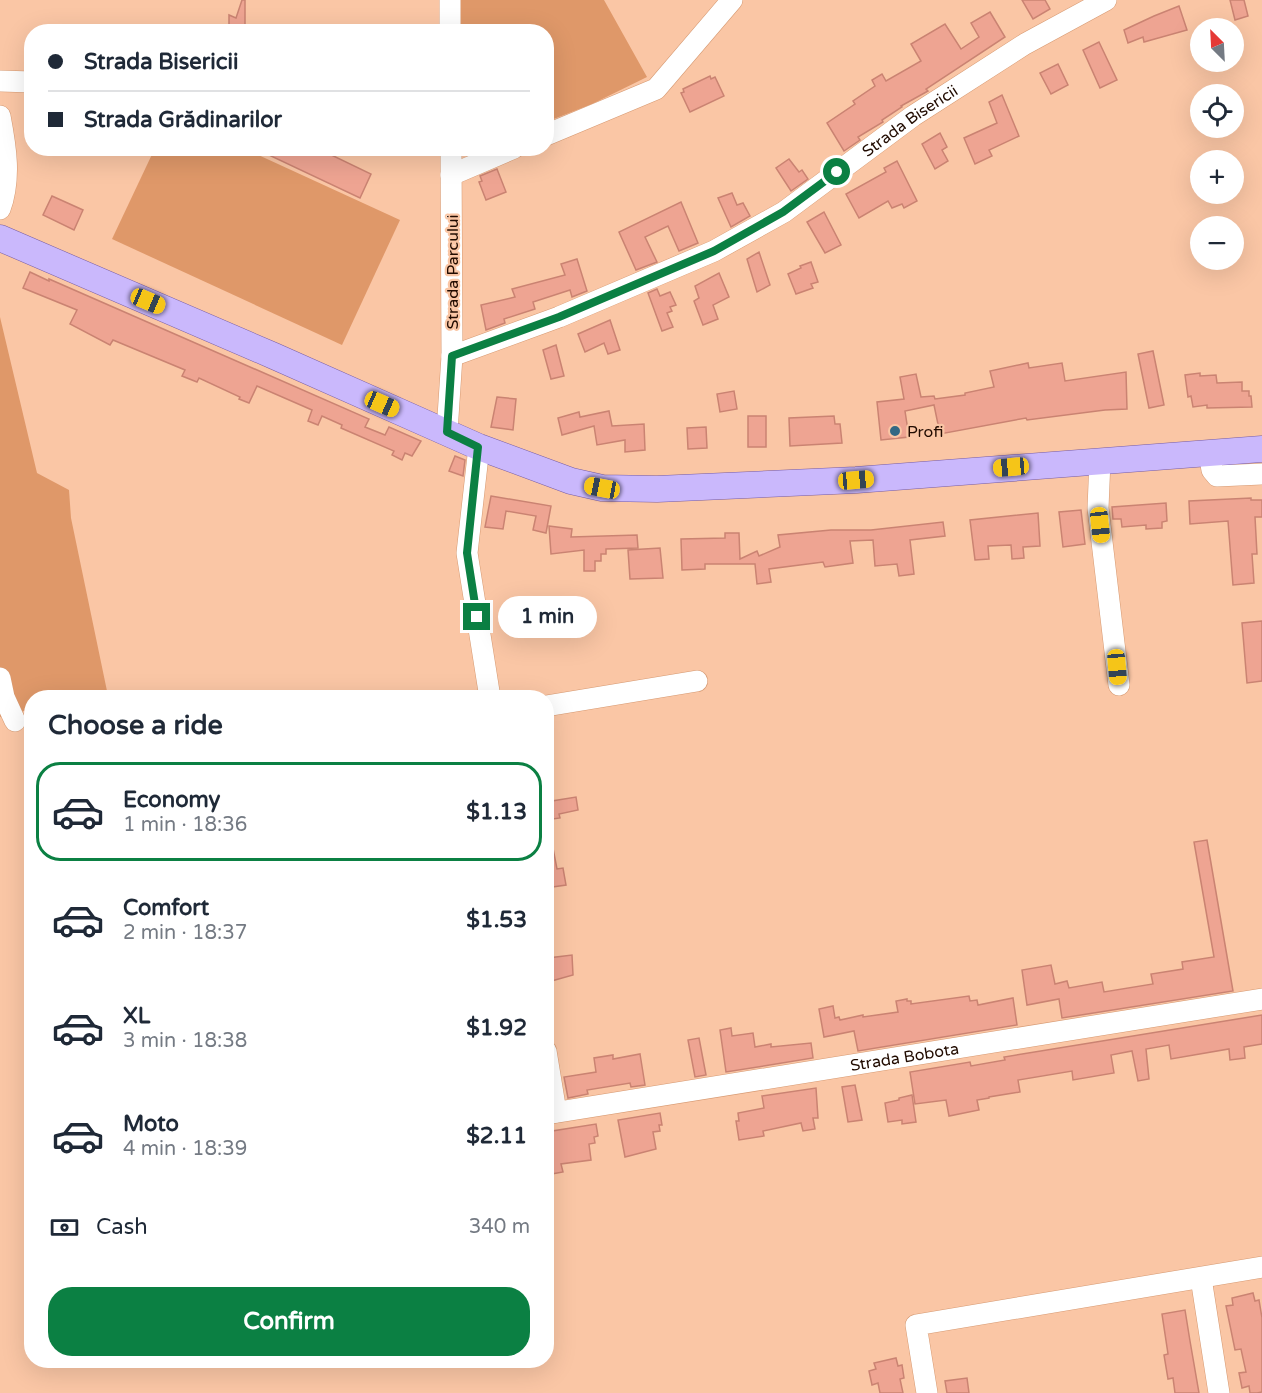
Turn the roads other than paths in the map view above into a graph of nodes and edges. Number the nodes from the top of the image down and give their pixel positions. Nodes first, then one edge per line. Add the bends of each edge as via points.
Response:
1 (450, 0) edge
2 (732, 0) edge
3 (1106, 0) edge
4 (450, 24) edge
5 (0, 81) edge
6 (24, 82) edge
7 (0, 116) edge
8 (554, 132) edge
9 (451, 156) edge
10 (495, 156) edge
11 (451, 175) junction
12 (0, 209) edge
13 (0, 238) edge
14 (452, 356) junction
15 (447, 432) junction
16 (478, 447) junction
17 (1262, 449) edge
18 (1209, 453) junction
19 (1100, 460) junction
20 (1262, 474) edge
21 (0, 678) edge
22 (697, 681) dead end
23 (1119, 685) dead end
24 (489, 690) edge
25 (554, 705) edge
26 (16, 721) edge
27 (1262, 999) edge
28 (554, 1113) edge
29 (1262, 1267) edge
30 (1201, 1278) junction
31 (927, 1393) edge
32 (1219, 1393) edge

1 - 4 street
2 - 8 street via 656,89
3 - 14 street, Strada Bisericii via 1025,44 913,116 783,212 714,251 559,317
5 - 6 street
7 - 12 street via 7,151 5,195
9 - 11 street, Strada Parcului
10 - 11 street
11 - 14 street, Strada Parcului
13 - 15 main road
14 - 15 street, Strada Parcului
15 - 16 main road
16 - 19 main road via 571,481 628,489 856,480
16 - 24 street via 467,553
17 - 18 main road
18 - 19 main road
18 - 20 street via 1216,476
19 - 23 street via 1098,508
21 - 26 street
22 - 25 street
27 - 28 street, Strada Bobota
29 - 30 street
30 - 31 street via 916,1324
30 - 32 street

